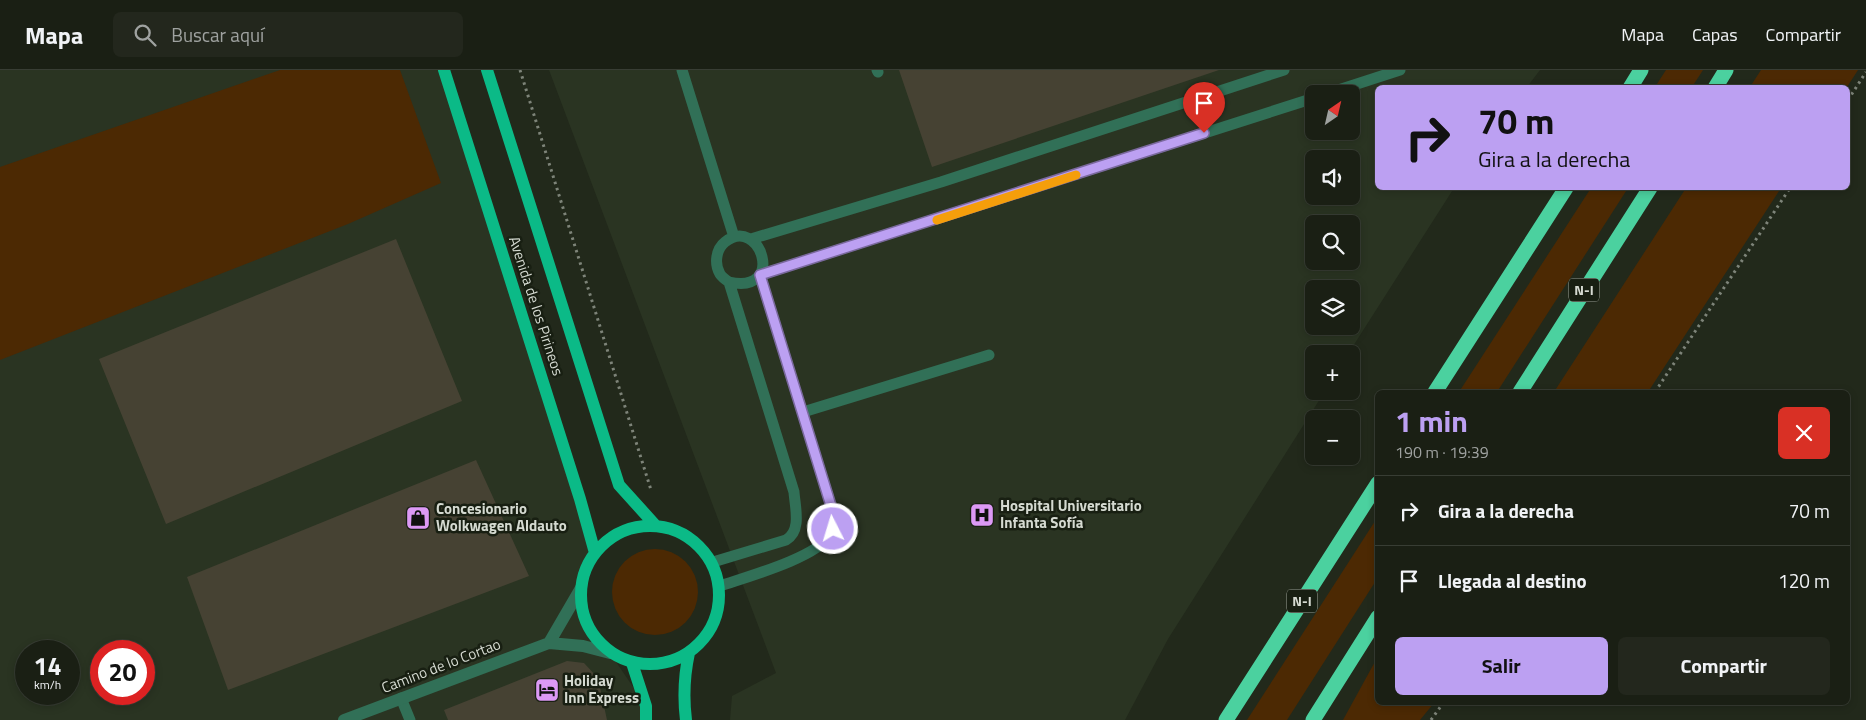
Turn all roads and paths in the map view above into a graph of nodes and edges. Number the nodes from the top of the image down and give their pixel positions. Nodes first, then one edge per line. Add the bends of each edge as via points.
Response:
1 (444, 70) edge
2 (487, 70) edge
3 (520, 70) edge
4 (682, 70) edge
5 (1284, 70) edge
6 (1400, 70) edge
7 (1641, 70) edge
8 (1726, 70) edge
9 (1866, 72) edge
10 (1354, 85) edge
11 (1632, 85) edge
12 (1717, 85) edge
13 (1850, 97) edge
14 (1305, 101) edge
15 (1565, 190) edge
16 (1649, 190) edge
17 (1789, 190) edge
18 (734, 237) junction
19 (751, 239) junction
20 (760, 275) junction
21 (729, 282) junction
22 (989, 355) dead end
23 (1436, 390) edge
24 (1521, 390) edge
25 (1656, 390) edge
26 (803, 412) junction
27 (1375, 488) edge
28 (651, 491) dead end
29 (656, 526) junction
30 (595, 552) junction
31 (713, 562) junction
32 (720, 586) junction
33 (581, 588) junction
34 (1375, 622) edge
35 (549, 643) junction
36 (610, 652) junction
37 (689, 653) junction
38 (632, 663) junction
39 (401, 698) junction
40 (1442, 705) edge
41 (344, 720) edge
42 (410, 720) edge
43 (646, 720) edge
44 (686, 720) edge
45 (1226, 720) edge
46 (1313, 720) edge
47 (1431, 720) edge

1 - 30 main road, Avenida de los Pirineos
2 - 29 main road, Avenida de los Pirineos via 619,485
3 - 28 path
4 - 18 lane
5 - 19 lane via 941,182
6 - 10 lane
7 - 11 highway
8 - 12 highway
9 - 13 path
14 - 20 lane
15 - 23 highway
16 - 24 highway, N-I
17 - 25 path
18 - 19 lane
18 - 21 lane via 718,250 716,262 720,274
19 - 20 lane via 762,253
20 - 21 lane via 750,283
20 - 26 lane
21 - 31 lane via 794,492 796,518 792,537
22 - 26 lane
26 - 32 lane via 832,509 830,536 818,548 801,557
27 - 45 highway, N-I
29 - 30 main road via 629,529 607,540
29 - 31 main road via 671,529 692,540
30 - 33 main road
31 - 32 main road
32 - 37 main road via 716,616 705,638
33 - 35 street
33 - 36 main road via 582,612 589,629
34 - 46 highway
35 - 36 street, Camino de lo Cortao
35 - 39 street, Camino de lo Cortao
36 - 38 main road
37 - 38 main road via 667,663
37 - 44 main road via 683,695
38 - 43 main road via 646,706
39 - 41 street, Camino de lo Cortao
39 - 42 lane
40 - 47 path

